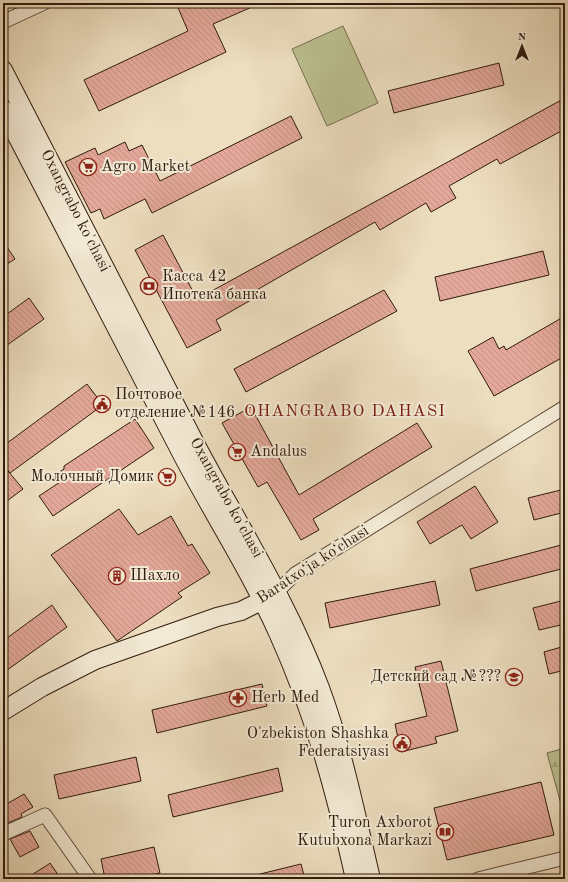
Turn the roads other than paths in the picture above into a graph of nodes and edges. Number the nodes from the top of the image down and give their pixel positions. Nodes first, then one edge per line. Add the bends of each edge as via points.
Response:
1 (44, 3) edge
2 (3, 22) edge
3 (3, 70) edge
4 (3, 110) edge
5 (565, 407) edge
6 (184, 439) junction
7 (270, 596) junction
8 (3, 711) edge
9 (3, 834) edge
10 (565, 858) edge
11 (83, 877) edge
12 (355, 879) edge
13 (371, 879) edge
14 (478, 879) edge

1 - 2 street
3 - 6 main road, Oxangrabo ko'chasi
4 - 6 main road, Oxangrabo ko'chasi
5 - 7 street, Baratxoʻja koʻchasi via 295,574
6 - 7 main road, Oxangrabo ko'chasi
7 - 8 main road, Baratxoʻja koʻchasi via 241,611 95,660
7 - 12 main road, Oxangrabo ko'chasi via 322,745 337,797
7 - 13 main road, Oxangrabo ko'chasi via 308,659 332,724
9 - 11 street via 45,815
10 - 14 street

